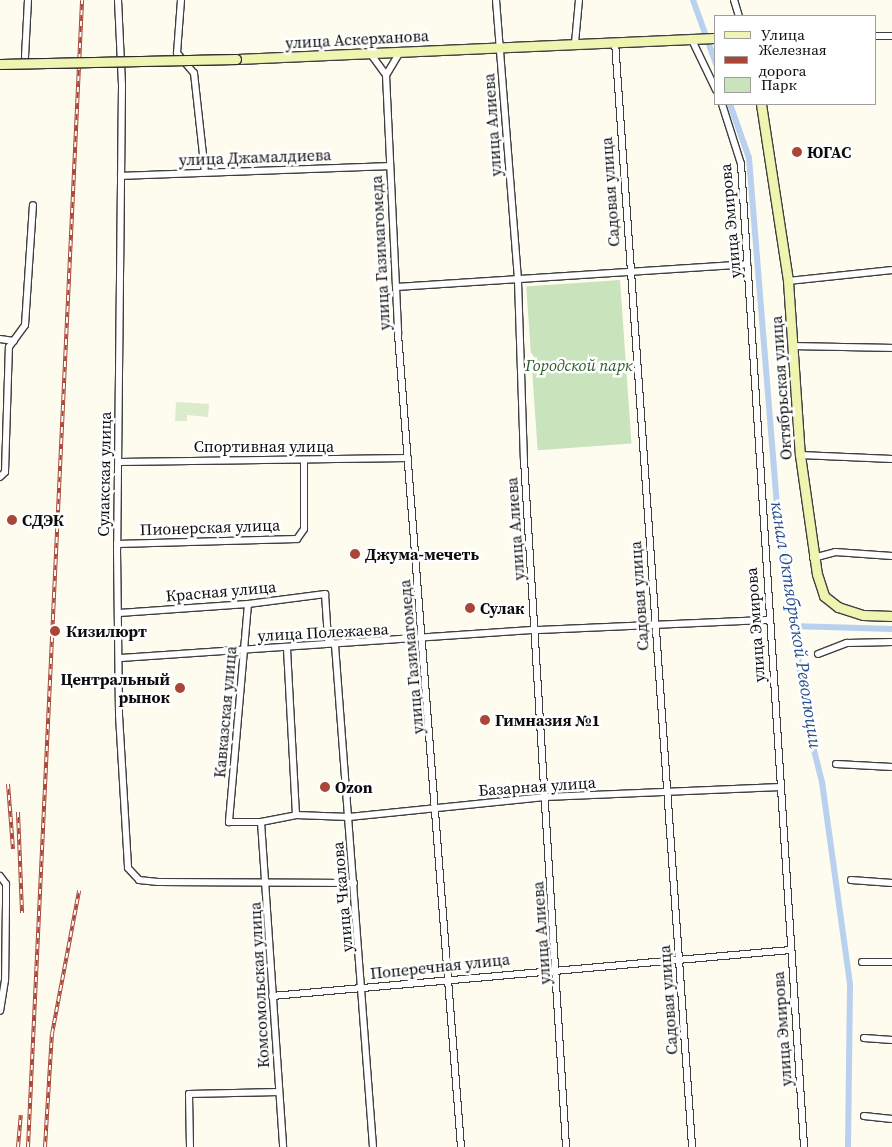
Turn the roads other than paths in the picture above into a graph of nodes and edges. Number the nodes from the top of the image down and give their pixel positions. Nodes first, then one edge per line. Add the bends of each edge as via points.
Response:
1 (28, 0) edge
2 (118, 0) edge
3 (181, 0) edge
4 (496, 0) edge
5 (579, 0) edge
6 (734, 0) edge
7 (739, 15) edge
8 (877, 36) edge
9 (892, 36) edge
10 (694, 38) junction
11 (714, 38) edge
12 (615, 42) junction
13 (575, 43) junction
14 (500, 47) junction
15 (400, 52) junction
16 (370, 54) junction
17 (25, 57) dead end
18 (0, 64) edge
19 (386, 74) junction
20 (714, 85) edge
21 (722, 105) edge
22 (761, 105) edge
23 (389, 166) junction
24 (205, 172) junction
25 (121, 176) junction
26 (33, 204) dead end
27 (747, 264) junction
28 (892, 270) edge
29 (630, 273) junction
30 (518, 281) junction
31 (788, 281) junction
32 (396, 287) junction
33 (0, 339) edge
34 (14, 341) junction
35 (794, 346) junction
36 (892, 348) edge
37 (800, 455) junction
38 (408, 458) junction
39 (892, 459) edge
40 (304, 460) junction
41 (119, 462) junction
42 (0, 478) edge
43 (117, 544) junction
44 (892, 556) edge
45 (813, 558) junction
46 (325, 594) joint
47 (248, 604) junction
48 (119, 613) junction
49 (892, 616) edge
50 (768, 620) junction
51 (655, 626) junction
52 (536, 630) junction
53 (424, 640) junction
54 (892, 642) edge
55 (335, 645) junction
56 (287, 648) junction
57 (245, 651) junction
58 (818, 654) dead end
59 (120, 658) junction
60 (836, 764) dead end
61 (892, 767) edge
62 (781, 787) junction
63 (667, 793) junction
64 (545, 797) junction
65 (437, 808) junction
66 (296, 815) junction
67 (349, 817) junction
68 (261, 822) junction
69 (0, 876) edge
70 (851, 880) dead end
71 (354, 883) junction
72 (892, 883) edge
73 (267, 885) junction
74 (791, 950) junction
75 (679, 959) junction
76 (862, 962) dead end
77 (892, 962) edge
78 (557, 968) junction
79 (450, 979) junction
80 (363, 988) junction
81 (272, 996) junction
82 (0, 1011) edge
83 (864, 1038) dead end
84 (892, 1040) edge
85 (279, 1092) junction
86 (864, 1116) dead end
87 (892, 1119) edge
88 (190, 1147) edge
89 (284, 1147) edge
90 (373, 1147) edge
91 (461, 1147) edge
92 (566, 1147) edge
93 (692, 1147) edge
94 (804, 1147) edge

1 - 17 street
2 - 25 street, Сулакская улица via 122,72
3 - 24 street via 177,53 194,72
4 - 14 street, улица Алиева
5 - 13 street
6 - 7 street
8 - 9 street
10 - 11 street, улица Аскерханова
10 - 12 street, улица Аскерханова
10 - 20 street
12 - 13 street, улица Аскерханова
12 - 29 street, Садовая улица
13 - 14 street, улица Аскерханова
14 - 15 street, улица Аскерханова
14 - 30 street, улица Алиева
15 - 16 street, улица Аскерханова
15 - 19 street
16 - 18 street, улица Аскерханова, bridge
16 - 19 street
19 - 23 street, улица Газимагомеда
21 - 27 street, улица Эмирова via 741,164
22 - 31 street, Октябрьская улица
23 - 24 street, улица Джамалдиева
23 - 32 street, улица Газимагомеда
24 - 25 street, улица Джамалдиева
25 - 41 street, Сулакская улица
26 - 34 street via 25,325
27 - 29 street
27 - 50 street, улица Эмирова
28 - 31 street
29 - 30 street
29 - 51 street, Садовая улица
30 - 32 street
30 - 52 street, улица Алиева via 524,460
31 - 35 street, Октябрьская улица
32 - 38 street, улица Газимагомеда
33 - 34 street
34 - 42 street via 10,347 5,472
35 - 36 street
35 - 37 street, Октябрьская улица
37 - 39 street
37 - 45 street, Октябрьская улица
38 - 40 street, Спортивная улица
38 - 53 street, улица Газимагомеда
40 - 41 street, Спортивная улица
40 - 43 street, Пионерская улица via 302,534 297,539
41 - 43 street, Сулакская улица
43 - 48 street, Сулакская улица
44 - 45 street via 835,552
45 - 49 street, Октябрьская улица via 824,596 838,607 863,615
46 - 47 street, Красная улица
46 - 55 street, улица Чкалова via 328,639
47 - 48 street, Красная улица
47 - 57 street, Кавказская улица
48 - 59 street, Сулакская улица
50 - 51 street, улица Полежаева
50 - 62 street, улица Эмирова
51 - 52 street, улица Полежаева
51 - 63 street, Садовая улица
52 - 53 street, улица Полежаева
52 - 64 street, улица Алиева
53 - 55 street, улица Полежаева
53 - 65 street, улица Газимагомеда
54 - 58 street via 847,643
55 - 56 street, улица Полежаева
55 - 67 street, улица Чкалова
56 - 57 street, улица Полежаева
56 - 66 street
57 - 59 street, улица Полежаева
57 - 68 street, Кавказская улица via 228,822
59 - 73 street, Сулакская улица via 119,715 128,868 140,880
60 - 61 street
62 - 63 street, Базарная улица
62 - 74 street, улица Эмирова
63 - 64 street, Базарная улица
63 - 75 street, Садовая улица
64 - 65 street, Базарная улица
64 - 78 street, улица Алиева
65 - 67 street, Базарная улица
65 - 79 street, улица Газимагомеда
66 - 67 street, Базарная улица
66 - 68 street
67 - 71 street, улица Чкалова
68 - 73 street, Комсомольская улица
69 - 82 street via 6,884 6,913 5,980
70 - 72 street
71 - 73 street
71 - 80 street, улица Чкалова
73 - 81 street, Комсомольская улица
74 - 75 street, Поперечная улица
74 - 94 street, улица Эмирова
75 - 78 street, Поперечная улица
75 - 93 street, Садовая улица
76 - 77 street
78 - 79 street, Поперечная улица
78 - 92 street, улица Алиева
79 - 80 street, Поперечная улица
79 - 91 street, улица Газимагомеда
80 - 81 street, Поперечная улица
80 - 90 street, улица Чкалова
81 - 85 street, Комсомольская улица
83 - 84 street
85 - 88 street via 189,1094
85 - 89 street, Комсомольская улица
86 - 87 street

